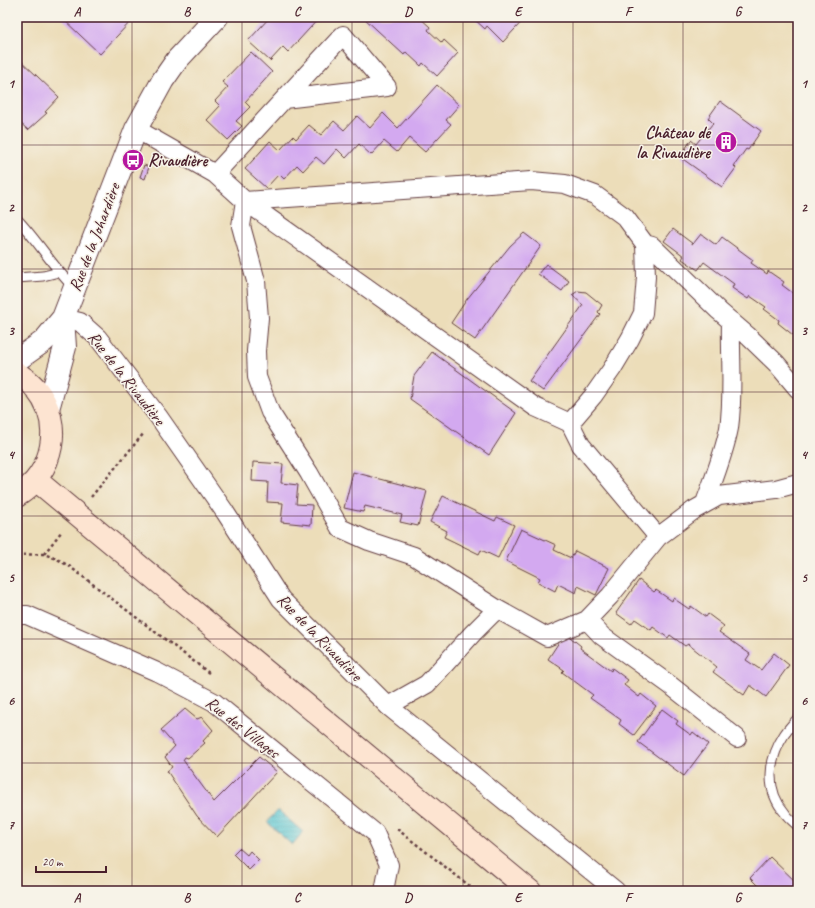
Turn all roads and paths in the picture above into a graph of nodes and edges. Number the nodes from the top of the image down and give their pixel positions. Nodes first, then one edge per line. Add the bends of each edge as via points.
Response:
1 (217, 17) edge
2 (284, 99) junction
3 (136, 129) junction
4 (215, 174) junction
5 (245, 201) junction
6 (17, 219) edge
7 (645, 244) junction
8 (58, 272) junction
9 (17, 278) edge
10 (75, 289) junction
11 (63, 318) junction
12 (731, 321) junction
13 (17, 360) edge
14 (17, 373) edge
15 (798, 389) edge
16 (48, 409) junction
17 (158, 416) junction
18 (570, 423) junction
19 (36, 480) junction
20 (798, 483) edge
21 (17, 496) edge
22 (706, 504) junction
23 (77, 514) junction
24 (658, 537) junction
25 (44, 554) dead end
26 (498, 609) junction
27 (17, 615) edge
28 (587, 620) junction
29 (388, 706) junction
30 (798, 718) edge
31 (737, 738) dead end
32 (798, 826) edge
33 (384, 891) edge
34 (530, 891) edge
35 (616, 891) edge

1 - 3 street, Rue de la Johardière via 177,60
2 - 2 street via 355,91 386,87 343,36
2 - 4 street
3 - 4 street
3 - 10 street, Rue de la Johardière
4 - 5 street
5 - 7 street via 531,181 565,184 595,196 625,217
5 - 18 street via 535,407
5 - 26 street via 241,226 256,281 259,318 257,377 270,412 340,528 414,556
6 - 8 lane
7 - 12 street via 652,246
7 - 18 street via 643,313 612,369
8 - 9 lane
8 - 10 lane
10 - 11 street, Rue de la Johardière
11 - 13 street, Rue de la Johardière via 44,341
11 - 16 street, Rue de la Johardière via 65,347
11 - 17 street, Rue de la Rivaudière via 80,322 98,338
12 - 15 street via 776,363
12 - 22 street via 729,428
14 - 16 main road via 35,388
16 - 19 main road via 53,439 50,454
17 - 23 path
17 - 29 street, Rue de la Rivaudière via 225,512 281,599
18 - 24 street via 581,445
19 - 21 main road
19 - 23 main road
20 - 22 street via 776,489 719,496
22 - 24 street
23 - 25 path
23 - 34 main road
24 - 28 street
26 - 28 street via 547,637
26 - 29 street via 426,684
27 - 33 street, Rue des Villages via 27,615 158,672 214,702 375,833 389,865
28 - 31 street via 602,636
29 - 35 street, Rue de la Rivaudière
30 - 32 lane via 784,735 770,772 773,794 784,813

